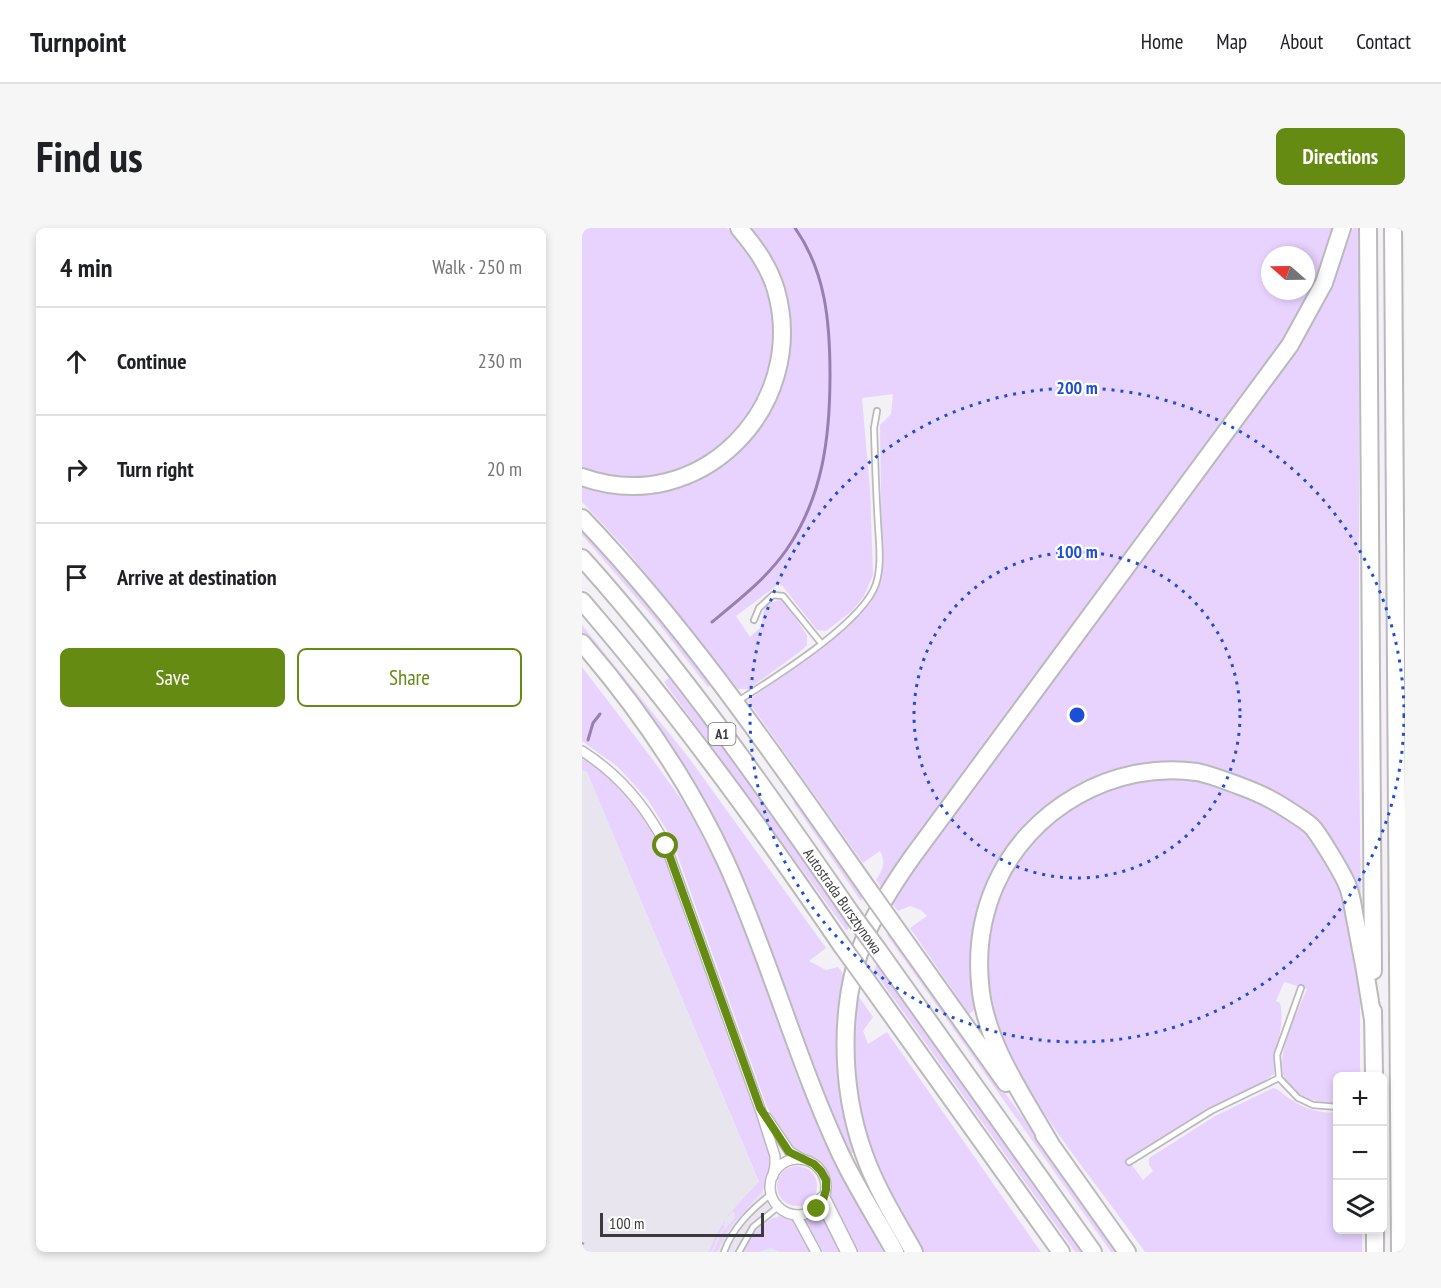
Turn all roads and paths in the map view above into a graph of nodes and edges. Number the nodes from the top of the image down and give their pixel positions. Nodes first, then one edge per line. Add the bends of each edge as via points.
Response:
1 (739, 228) edge
2 (1342, 228) edge
3 (1368, 228) edge
4 (1393, 228) edge
5 (877, 411) dead end
6 (582, 477) edge
7 (582, 518) edge
8 (582, 558) edge
9 (582, 601) edge
10 (754, 620) dead end
11 (582, 643) edge
12 (821, 643) junction
13 (582, 650) edge
14 (601, 665) junction
15 (735, 703) junction
16 (582, 751) edge
17 (1301, 988) dead end
18 (1373, 1020) junction
19 (1374, 1072) edge
20 (1279, 1077) junction
21 (1333, 1107) edge
22 (760, 1108) junction
23 (1050, 1143) junction
24 (805, 1160) junction
25 (1130, 1161) dead end
26 (773, 1176) junction
27 (771, 1194) junction
28 (823, 1200) junction
29 (778, 1207) junction
30 (796, 1215) junction
31 (1375, 1234) edge
32 (724, 1252) edge
33 (738, 1252) edge
34 (816, 1252) edge
35 (849, 1252) edge
36 (895, 1252) edge
37 (914, 1252) edge
38 (1060, 1252) edge
39 (1093, 1252) edge
40 (1127, 1252) edge
41 (1375, 1252) edge
42 (1400, 1252) edge

1 - 6 highway via 763,259 776,290 782,320 778,366 760,413 721,457 681,477 625,486
2 - 37 highway via 1324,283 1290,345 918,849 866,935 846,1026 851,1107 872,1174
3 - 18 highway
4 - 42 highway
5 - 12 lane via 877,582 870,599 855,616
7 - 15 highway via 660,607
8 - 39 highway, Autostrada Bursztynowa / A1, bridge via 674,668 800,839
9 - 38 highway, Autostrada Bursztynowa / A1, bridge via 633,661 766,836
10 - 12 lane via 759,608 773,595 783,596
11 - 14 highway
12 - 15 lane
13 - 14 highway
14 - 36 highway via 681,778 726,862 823,1114
15 - 23 highway, bridge
16 - 22 street via 615,774 653,820 678,877
17 - 20 lane via 1277,1055
18 - 19 highway
18 - 23 highway via 1348,886 1312,827 1269,796 1208,774 1159,771 1102,783 1058,807 1022,842 995,885 982,927 980,985 991,1035
20 - 21 lane via 1298,1098 1313,1105
20 - 25 lane via 1211,1111
22 - 24 street via 789,1152
22 - 26 street via 775,1156
23 - 40 highway
24 - 26 street via 786,1162
24 - 28 street via 814,1164 826,1180
26 - 27 street
27 - 29 street
27 - 32 lane via 742,1220
28 - 30 street via 817,1209
28 - 35 main road
29 - 30 street
29 - 33 lane via 753,1227
30 - 34 street
31 - 41 highway

